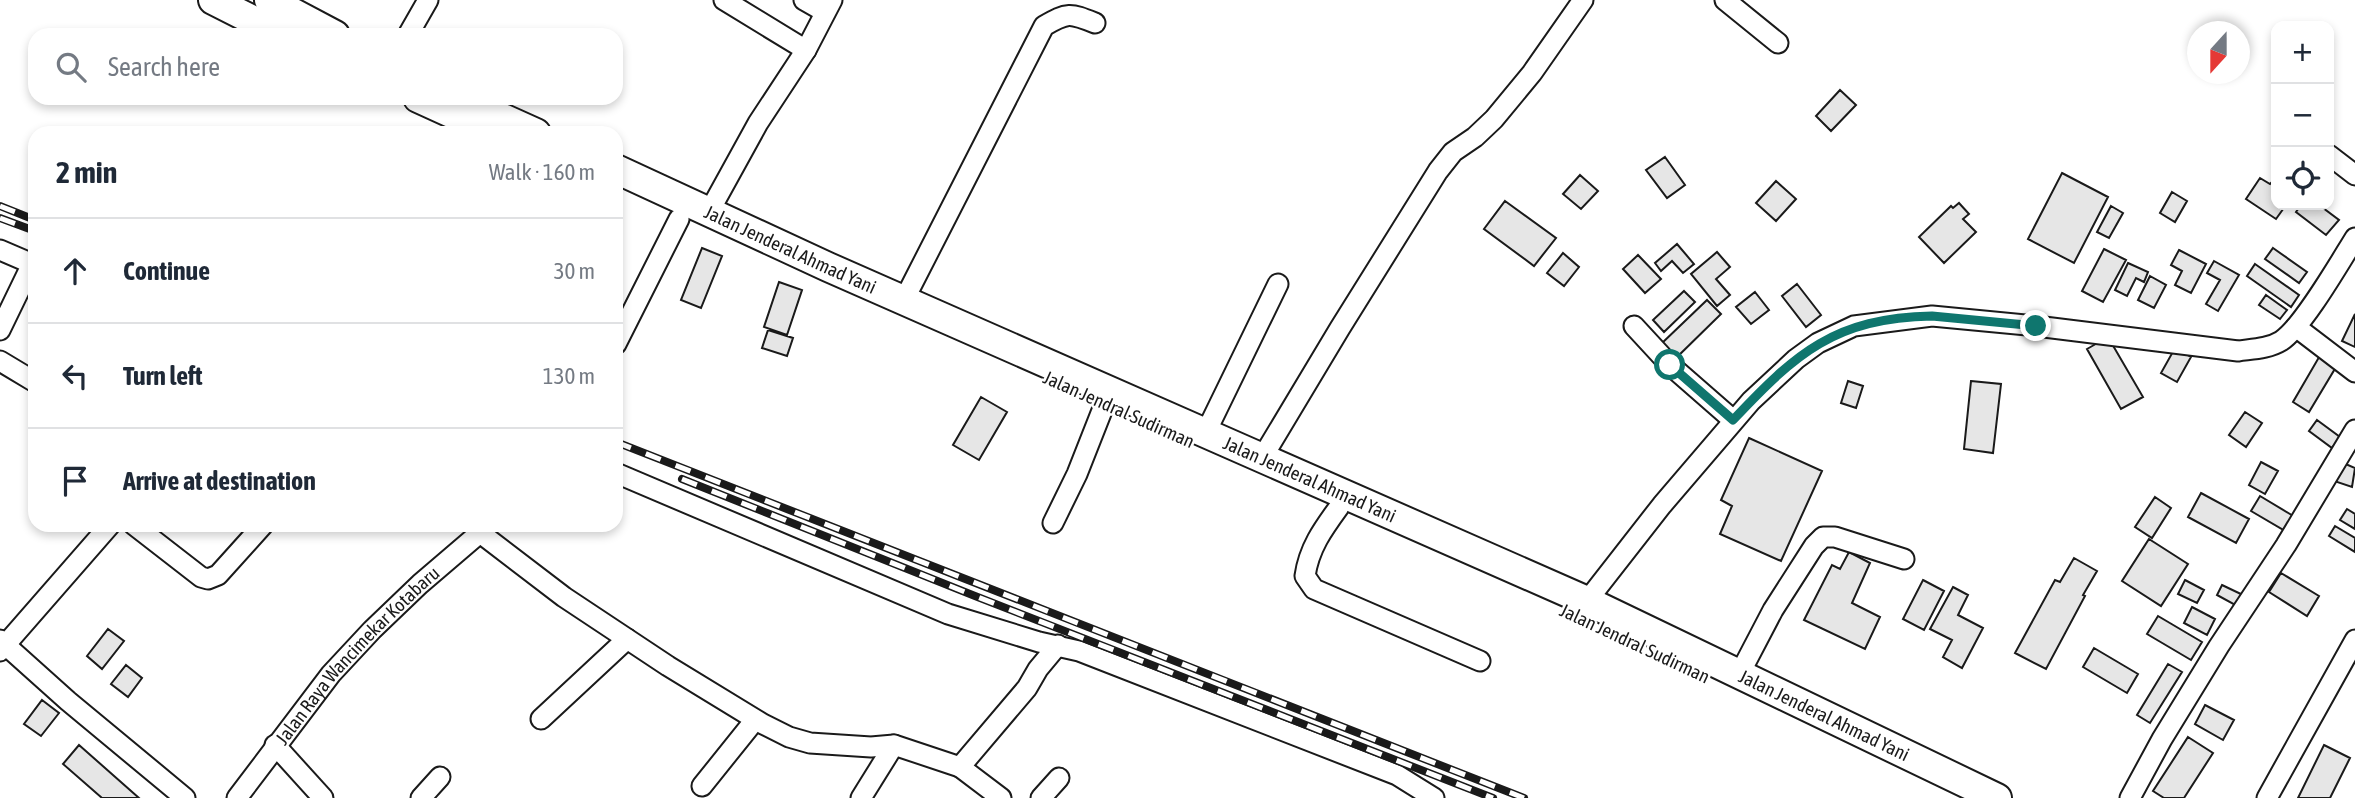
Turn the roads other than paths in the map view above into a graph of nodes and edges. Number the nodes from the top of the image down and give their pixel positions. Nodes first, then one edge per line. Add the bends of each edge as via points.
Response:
1 (213, 0) edge
2 (270, 0) edge
3 (428, 0) edge
4 (724, 0) edge
5 (804, 0) edge
6 (1583, 0) edge
7 (1725, 0) edge
8 (828, 6) edge
9 (1095, 23) dead end
10 (268, 28) edge
11 (322, 28) edge
12 (412, 28) edge
13 (1778, 43) dead end
14 (806, 50) junction
15 (433, 105) edge
16 (474, 105) edge
17 (478, 126) edge
18 (520, 126) edge
19 (2334, 159) edge
20 (623, 172) edge
21 (2355, 175) edge
22 (623, 193) edge
23 (709, 212) junction
24 (680, 219) junction
25 (2355, 238) edge
26 (0, 250) edge
27 (28, 262) edge
28 (28, 276) edge
29 (1278, 284) dead end
30 (904, 300) junction
31 (1634, 326) dead end
32 (2296, 327) junction
33 (0, 330) edge
34 (623, 330) edge
35 (0, 361) edge
36 (2355, 372) edge
37 (28, 379) edge
38 (1105, 403) junction
39 (1733, 420) junction
40 (2355, 430) edge
41 (1205, 434) junction
42 (1262, 458) junction
43 (623, 476) edge
44 (1339, 507) junction
45 (1053, 523) dead end
46 (104, 532) edge
47 (143, 532) edge
48 (256, 532) edge
49 (481, 532) edge
50 (488, 532) edge
51 (1904, 559) dead end
52 (1587, 601) junction
53 (627, 639) junction
54 (2355, 640) edge
55 (1058, 645) junction
56 (2, 646) edge
57 (1480, 661) dead end
58 (1738, 675) junction
59 (541, 719) dead end
60 (755, 720) junction
61 (275, 745) junction
62 (894, 745) junction
63 (960, 767) junction
64 (440, 777) dead end
65 (1059, 778) dead end
66 (702, 786) dead end
67 (185, 798) edge
68 (237, 798) edge
69 (323, 798) edge
70 (421, 798) edge
71 (860, 798) edge
72 (1001, 798) edge
73 (1041, 798) edge
74 (1434, 798) edge
75 (1959, 798) edge
76 (1997, 798) edge
77 (2130, 798) edge
78 (2267, 798) edge

1 - 10 highway
2 - 11 highway
3 - 12 street
4 - 14 street
5 - 8 street
6 - 42 street via 1494,119 1453,152 1438,171
7 - 13 street
8 - 14 street
9 - 30 street via 1072,14 1044,26
14 - 23 street via 758,123
15 - 17 highway
16 - 18 highway
19 - 21 street
20 - 23 highway, Jalan Jenderal Ahmad Yani
22 - 24 highway, Jalan Jendral Sudirman
23 - 30 highway, Jalan Jenderal Ahmad Yani
24 - 34 street
24 - 38 highway, Jalan Jendral Sudirman
25 - 32 street
26 - 27 street
28 - 33 street
29 - 41 street
30 - 41 highway, Jalan Jenderal Ahmad Yani
31 - 39 street
32 - 36 street
32 - 39 street via 2282,341 2238,351 1932,316 1854,326 1796,359
35 - 37 street
38 - 44 highway, Jalan Jendral Sudirman
38 - 45 street
39 - 52 street
40 - 77 street via 2183,704
41 - 42 highway, Jalan Jenderal Ahmad Yani
42 - 52 highway, Jalan Jenderal Ahmad Yani
43 - 55 street via 948,614
44 - 57 street via 1307,560 1305,576 1314,589
44 - 75 highway, Jalan Jendral Sudirman via 1533,594
46 - 56 street
47 - 48 street via 208,579 218,575
49 - 61 street, Jalan Raya Wancimekar Kotabaru via 372,630
50 - 53 street via 564,597
51 - 58 street via 1823,537 1773,610
52 - 58 highway, Jalan Jenderal Ahmad Yani
53 - 59 street
53 - 60 street
54 - 78 street
55 - 63 street
55 - 74 street via 1385,771
56 - 67 street
58 - 76 highway, Jalan Jenderal Ahmad Yani
60 - 62 street via 810,743
60 - 66 street
61 - 68 street, Jalan Raya Wancimekar Kotabaru
61 - 69 street
62 - 63 street
62 - 71 street
63 - 72 street
64 - 70 street
65 - 73 street

